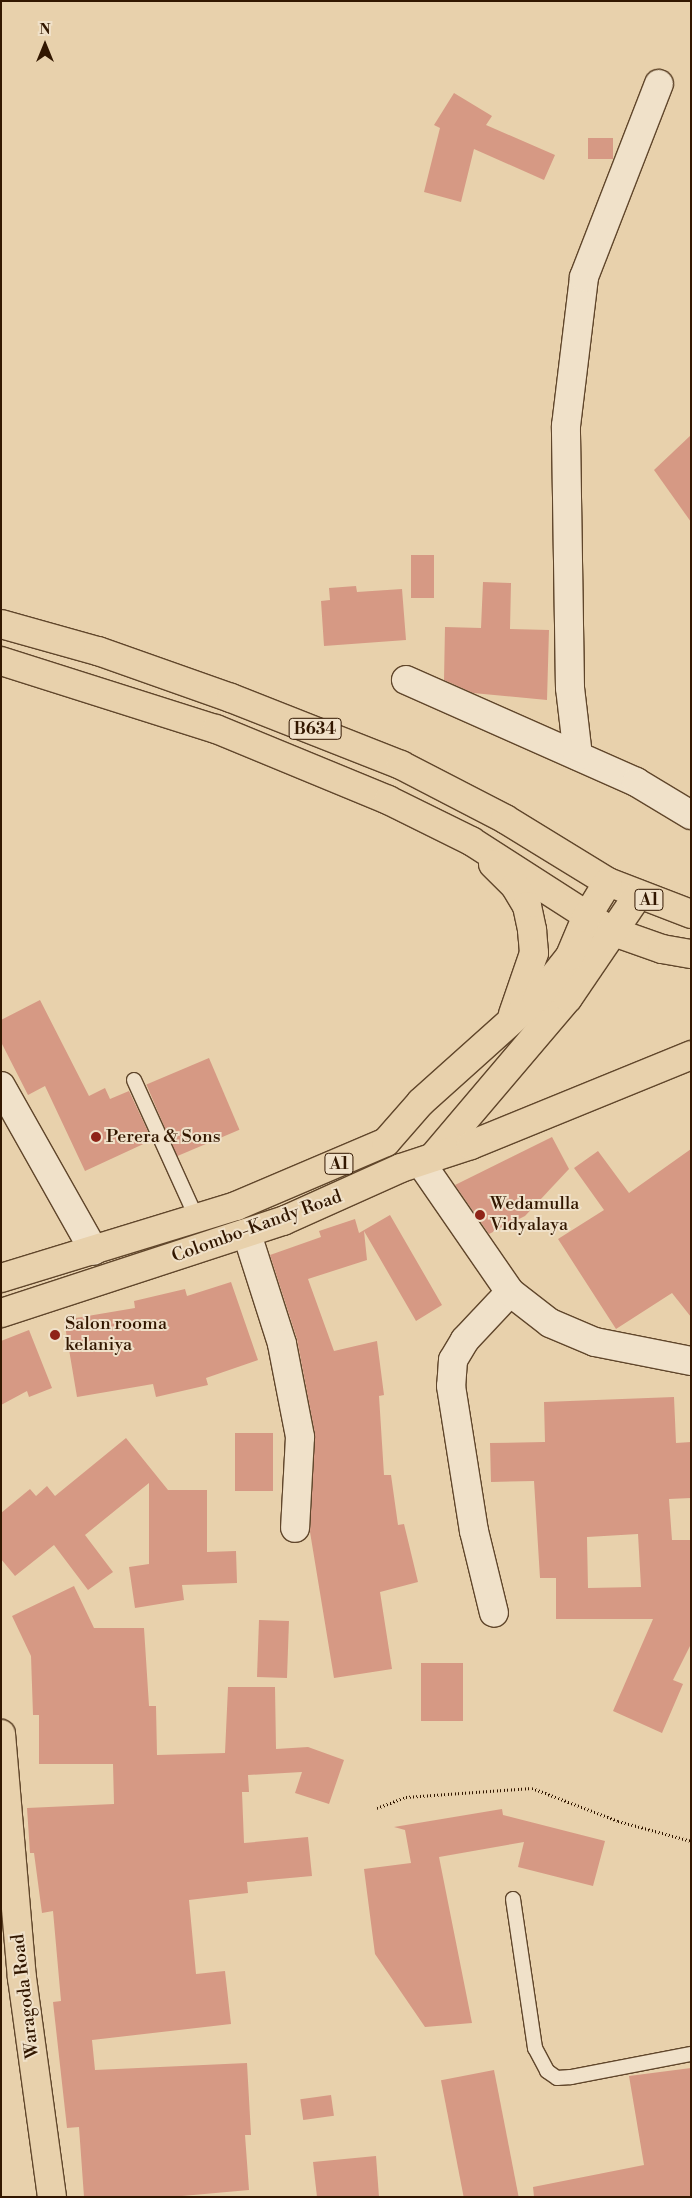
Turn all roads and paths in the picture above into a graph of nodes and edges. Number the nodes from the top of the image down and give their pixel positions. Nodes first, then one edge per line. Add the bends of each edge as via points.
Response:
1 (659, 84) dead end
2 (1, 624) edge
3 (1, 661) edge
4 (406, 680) dead end
5 (578, 756) junction
6 (691, 815) edge
7 (471, 841) junction
8 (608, 882) junction
9 (638, 895) junction
10 (691, 914) edge
11 (586, 918) junction
12 (611, 931) junction
13 (691, 954) edge
14 (508, 1027) junction
15 (691, 1055) edge
16 (134, 1080) dead end
17 (1, 1086) edge
18 (427, 1160) junction
19 (198, 1219) junction
20 (247, 1234) junction
21 (94, 1251) junction
22 (1, 1278) edge
23 (510, 1292) junction
24 (1, 1313) edge
25 (691, 1361) edge
26 (294, 1528) dead end
27 (494, 1613) dead end
28 (1, 1734) edge
29 (377, 1808) dead end
30 (691, 1841) edge
31 (513, 1899) dead end
32 (691, 2054) edge
33 (52, 2197) edge

1 - 5 street via 584,277 566,426 570,688
2 - 8 main road, B634 via 98,651 231,698 401,765 505,819
3 - 7 main road, B634 via 216,729 388,800
4 - 5 street
5 - 6 street via 636,782
7 - 11 main road, B634 via 534,878
7 - 14 main road via 515,886 527,906 534,953
8 - 9 main road, A1
8 - 11 main road, Colombo-Kandy Road / A1
9 - 10 main road, A1
9 - 12 main road, Colombo-Kandy Road / A1
11 - 12 main road, A1
11 - 14 main road, Colombo-Kandy Road / A1 via 570,956 537,998
12 - 13 main road, A1 via 662,949
12 - 18 main road, Colombo-Kandy Road / A1 via 538,1036
14 - 19 main road, Colombo-Kandy Road / A1 via 421,1102 386,1142 272,1193
15 - 18 main road
16 - 19 lane
17 - 21 street
18 - 20 main road, Colombo-Kandy Road / A1
18 - 23 street
19 - 21 main road, Colombo-Kandy Road / A1
20 - 24 main road, Colombo-Kandy Road / A1
20 - 26 street via 282,1344 300,1437
21 - 22 main road, Colombo-Kandy Road / A1
23 - 25 street via 550,1323 595,1342
23 - 27 street via 465,1340 452,1360 451,1386 474,1532
28 - 33 main road, Waragoda Road via 22,1978
29 - 30 path via 406,1797 532,1788 618,1821
31 - 32 lane via 535,2048 546,2071 557,2078 571,2077

